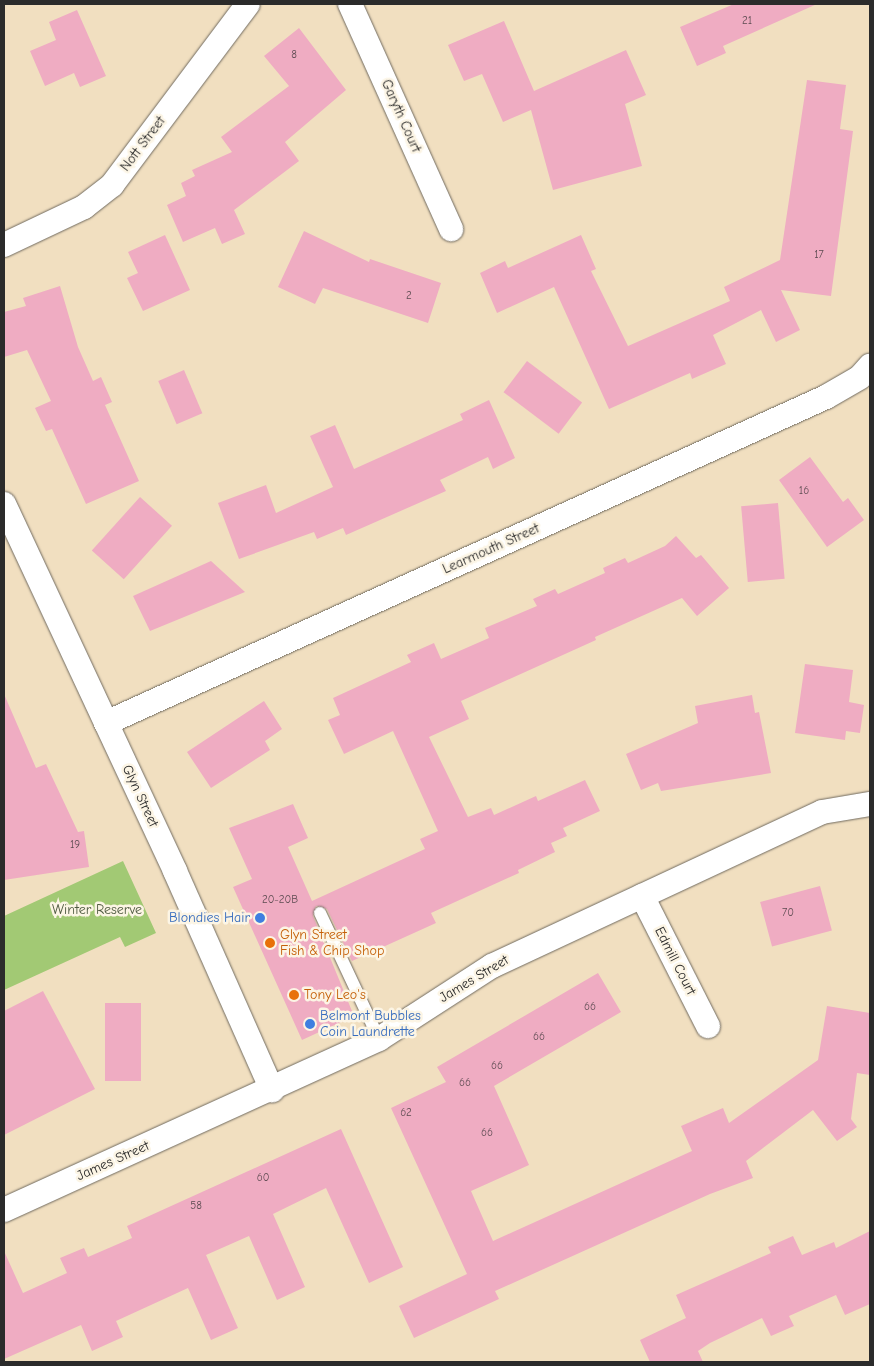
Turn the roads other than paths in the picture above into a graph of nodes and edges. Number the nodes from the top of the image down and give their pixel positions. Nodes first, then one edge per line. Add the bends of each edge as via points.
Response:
1 (248, 4) edge
2 (350, 4) edge
3 (451, 229) dead end
4 (4, 245) edge
5 (870, 366) edge
6 (4, 504) edge
7 (106, 723) junction
8 (870, 804) edge
9 (642, 896) junction
10 (320, 913) dead end
11 (708, 1026) dead end
12 (379, 1038) junction
13 (272, 1090) junction
14 (4, 1210) edge

1 - 4 street, Nott Street via 112,184 84,207
2 - 3 street, Garyth Court
5 - 7 street, Learmouth Street via 860,377 826,397
6 - 7 street, Glyn Street
7 - 13 street, Glyn Street
8 - 9 street, James Street via 822,812
9 - 11 street, Edmill Court
9 - 12 street, James Street via 492,966
10 - 12 lane
12 - 13 street, James Street
13 - 14 street, James Street

